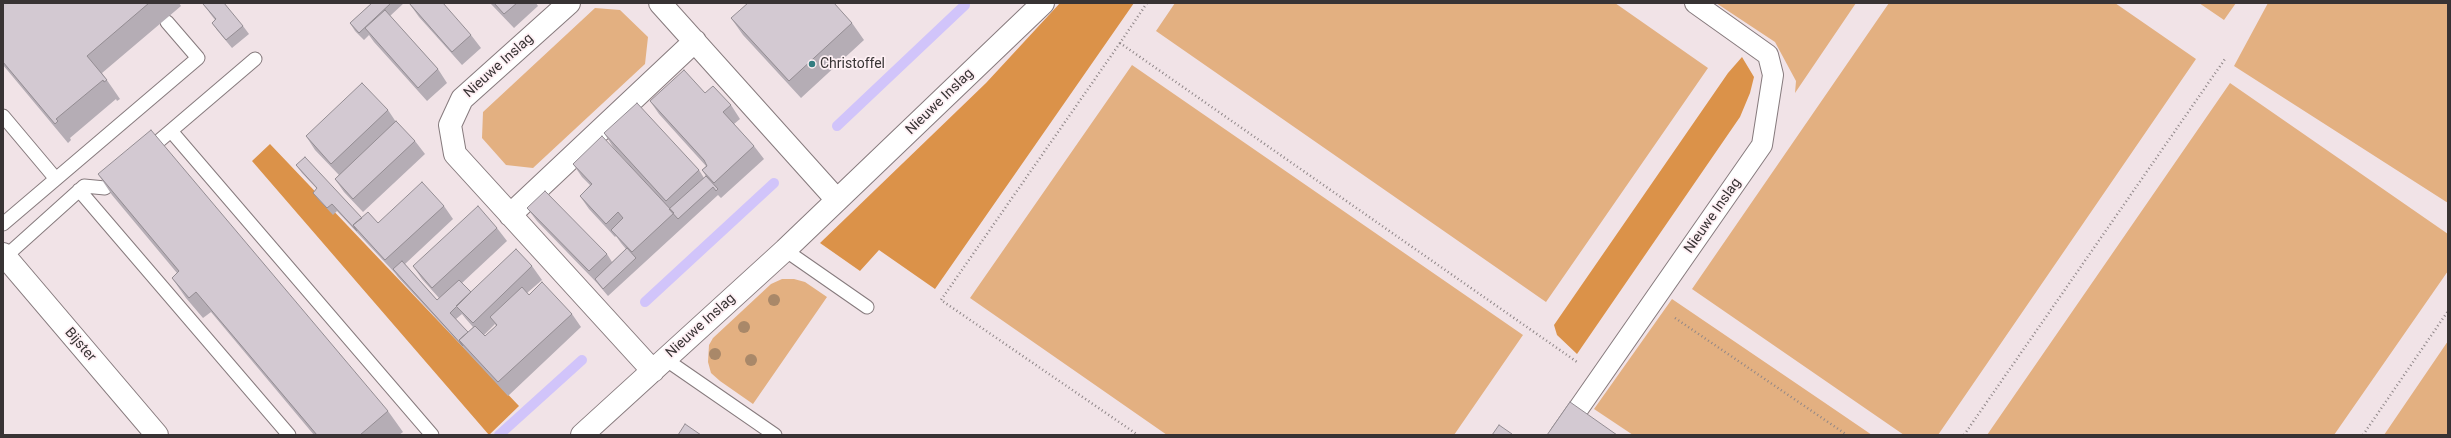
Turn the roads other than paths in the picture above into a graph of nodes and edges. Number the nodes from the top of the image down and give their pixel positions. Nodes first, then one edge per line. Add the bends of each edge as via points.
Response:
1 (569, 3) edge
2 (660, 3) edge
3 (1695, 3) edge
4 (1035, 6) edge
5 (168, 22) dead end
6 (695, 41) junction
7 (255, 59) dead end
8 (3, 116) edge
9 (171, 131) junction
10 (56, 179) junction
11 (79, 190) junction
12 (837, 200) junction
13 (510, 215) junction
14 (3, 224) edge
15 (785, 250) junction
16 (4, 256) edge
17 (867, 307) dead end
18 (659, 365) junction
19 (157, 435) edge
20 (289, 435) edge
21 (432, 435) edge
22 (582, 435) edge
23 (775, 435) edge
24 (1560, 435) edge

1 - 13 street, Nieuwe Inslag via 462,99 450,125 455,154
2 - 6 street
3 - 24 street, Nieuwe Inslag via 1768,55 1773,75 1762,145
4 - 12 street, Nieuwe Inslag
5 - 10 lane via 198,58
6 - 12 street
6 - 13 street
7 - 9 lane
8 - 10 lane
9 - 11 lane via 106,188 84,186
9 - 21 lane
10 - 14 lane
11 - 16 lane
11 - 20 lane
12 - 15 street, Nieuwe Inslag
13 - 18 street, Nieuwe Inslag
15 - 17 lane
15 - 18 street, Nieuwe Inslag
16 - 19 street, Bijster
18 - 22 street, Nieuwe Inslag
18 - 23 lane

